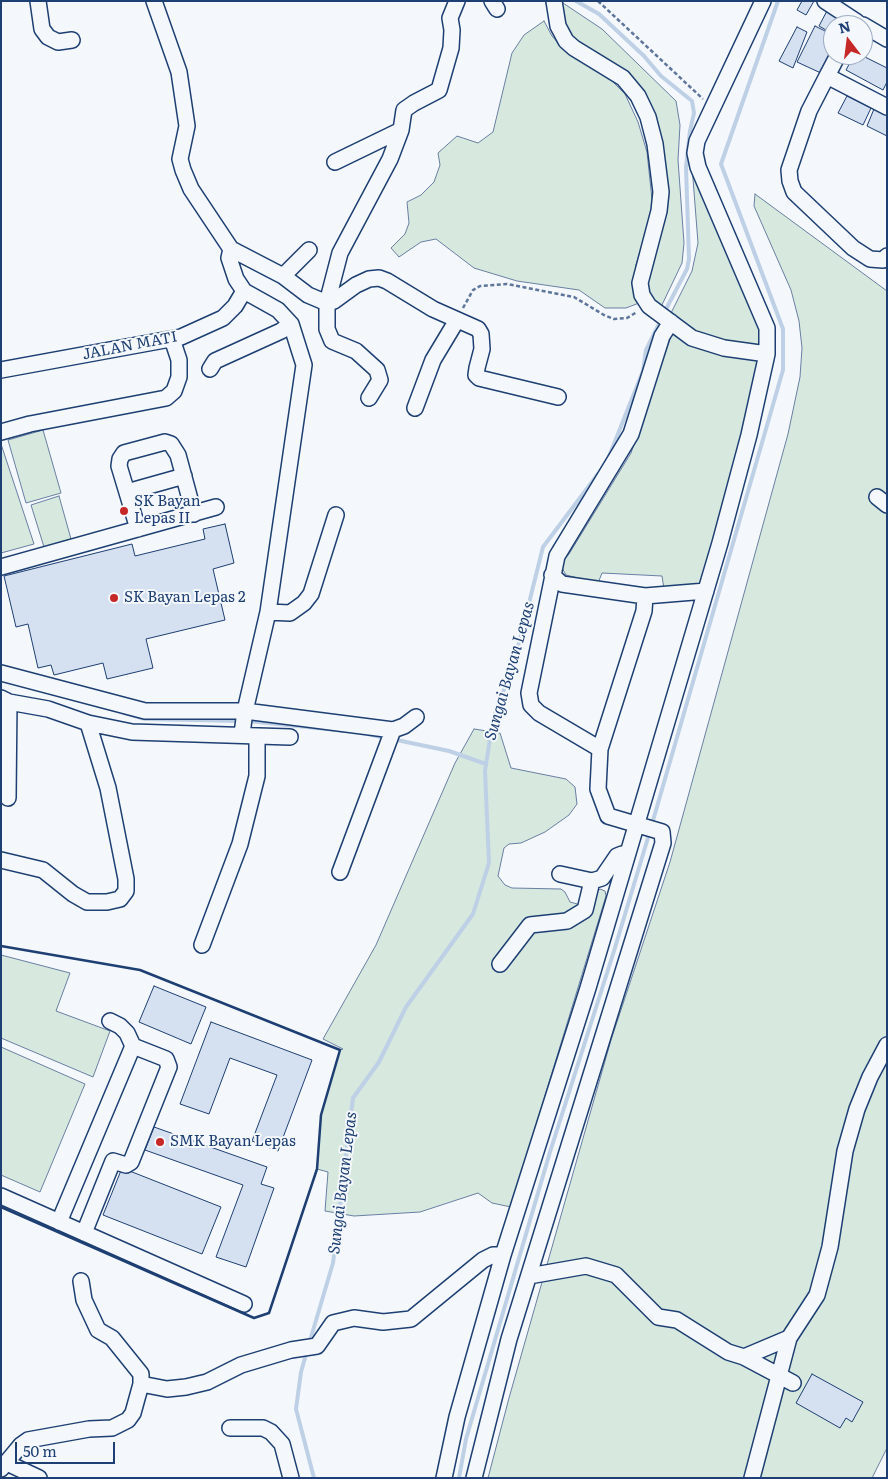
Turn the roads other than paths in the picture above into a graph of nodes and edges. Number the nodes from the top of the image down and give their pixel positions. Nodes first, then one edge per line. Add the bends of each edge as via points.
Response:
1 (38, 1) edge
2 (154, 1) edge
3 (457, 1) edge
4 (554, 1) edge
5 (763, 1) edge
6 (825, 1) edge
7 (846, 15) edge
8 (873, 32) edge
9 (887, 39) edge
10 (72, 40) dead end
11 (833, 65) edge
12 (827, 76) junction
13 (887, 107) edge
14 (401, 130) junction
15 (362, 148) junction
16 (390, 159) junction
17 (335, 162) dead end
18 (231, 249) junction
19 (309, 250) dead end
20 (887, 256) edge
21 (283, 276) junction
22 (244, 291) junction
23 (327, 303) junction
24 (660, 314) junction
25 (457, 320) junction
26 (291, 324) junction
27 (172, 339) junction
28 (767, 354) junction
29 (210, 369) dead end
30 (1, 370) edge
31 (558, 397) dead end
32 (369, 398) dead end
33 (415, 408) dead end
34 (1, 432) edge
35 (184, 476) junction
36 (127, 492) junction
37 (216, 507) dead end
38 (194, 514) junction
39 (336, 515) dead end
40 (138, 529) junction
41 (1, 567) edge
42 (552, 575) junction
43 (706, 591) junction
44 (645, 596) junction
45 (268, 612) junction
46 (1, 673) edge
47 (5, 700) edge
48 (416, 716) dead end
49 (88, 723) junction
50 (246, 725) junction
51 (290, 737) dead end
52 (390, 738) junction
53 (600, 748) junction
54 (8, 798) dead end
55 (638, 824) junction
56 (627, 854) junction
57 (1, 860) edge
58 (340, 872) dead end
59 (560, 874) dead end
60 (592, 881) junction
61 (202, 946) dead end
62 (500, 964) dead end
63 (110, 1021) dead end
64 (887, 1045) edge
65 (133, 1046) junction
66 (90, 1151) junction
67 (113, 1161) junction
68 (1, 1196) edge
69 (59, 1222) junction
70 (84, 1233) junction
71 (504, 1254) junction
72 (529, 1276) junction
73 (81, 1281) dead end
74 (244, 1304) dead end
75 (789, 1338) junction
76 (744, 1357) junction
77 (778, 1374) junction
78 (793, 1383) dead end
79 (141, 1384) junction
80 (230, 1428) dead end
81 (4, 1466) edge
82 (38, 1478) edge
83 (292, 1478) edge
84 (444, 1478) edge
85 (474, 1478) edge
86 (752, 1478) edge

1 - 10 street via 42,29 48,37 58,42
2 - 18 street via 182,90 187,126 180,159 183,170 190,189
3 - 14 street via 450,18 451,48 439,90 404,110
4 - 24 street via 558,26 566,41 623,78 638,96 648,117 661,192 659,212 640,283 642,294
5 - 28 street via 697,140 695,153 698,167 767,328
6 - 7 street
8 - 9 street
11 - 12 street
12 - 13 street
12 - 20 street via 809,111 789,170 790,181 794,192 853,248 870,259 883,260
14 - 15 street
14 - 16 street
15 - 16 street
15 - 17 street
16 - 23 street via 340,253
18 - 21 street
18 - 22 street via 232,268
19 - 21 street
21 - 23 street via 308,295
22 - 26 street via 278,310
22 - 27 street, JALAN MATI via 223,318
23 - 25 street via 356,285 379,278
23 - 32 street via 327,329 332,341 356,351 377,370 380,380
24 - 28 street via 692,338 724,348
24 - 42 street via 662,336 631,434 557,556
25 - 31 street via 478,328 482,334 476,375 479,378
25 - 33 street via 433,360
26 - 29 street via 215,360
26 - 45 street via 304,365
27 - 30 street, JALAN MATI
27 - 34 street via 179,360 179,376 174,391 166,398
28 - 43 street via 750,436
35 - 36 street
35 - 36 street via 171,444 165,442 124,453 119,466
35 - 38 street
36 - 40 street
37 - 38 street
38 - 40 street
39 - 45 street via 311,594 290,613
40 - 41 street
42 - 44 street via 562,584
42 - 53 street via 529,693 531,705 540,714
43 - 44 street
43 - 55 street
44 - 53 street via 644,611
45 - 50 street
46 - 50 street via 145,711
47 - 49 street via 48,709
47 - 54 street
48 - 52 street
49 - 50 street via 132,732
49 - 57 street via 108,788 126,890 120,899 87,902 43,870
50 - 51 street
50 - 52 street
50 - 61 street via 257,776 242,836
52 - 58 street
53 - 55 street via 598,789 602,804 608,816
55 - 56 street
55 - 72 street via 658,830 664,836 663,843
56 - 60 street via 618,856 602,878
56 - 71 street
59 - 60 street
60 - 62 street via 585,910 568,921 530,925
63 - 65 street via 128,1033
64 - 75 street via 866,1085 845,1152 830,1247 817,1295
65 - 66 street
65 - 67 street via 166,1059 169,1067 131,1162 126,1165
66 - 67 street
66 - 69 street
67 - 70 street
68 - 69 street
69 - 70 street
70 - 74 street
71 - 79 street via 484,1260 412,1320 383,1322 354,1318 333,1323 317,1346 241,1364 206,1382 168,1388
71 - 84 street via 457,1417
72 - 76 street via 586,1266 616,1274 658,1317 677,1320 728,1352
72 - 85 street
73 - 79 street via 84,1300 98,1330 112,1338 125,1352 141,1374
75 - 76 street
75 - 77 street
76 - 77 street
77 - 78 street
77 - 86 street
79 - 81 street via 133,1413 120,1426 28,1440
80 - 83 street via 263,1428 272,1432 282,1444
81 - 82 street

